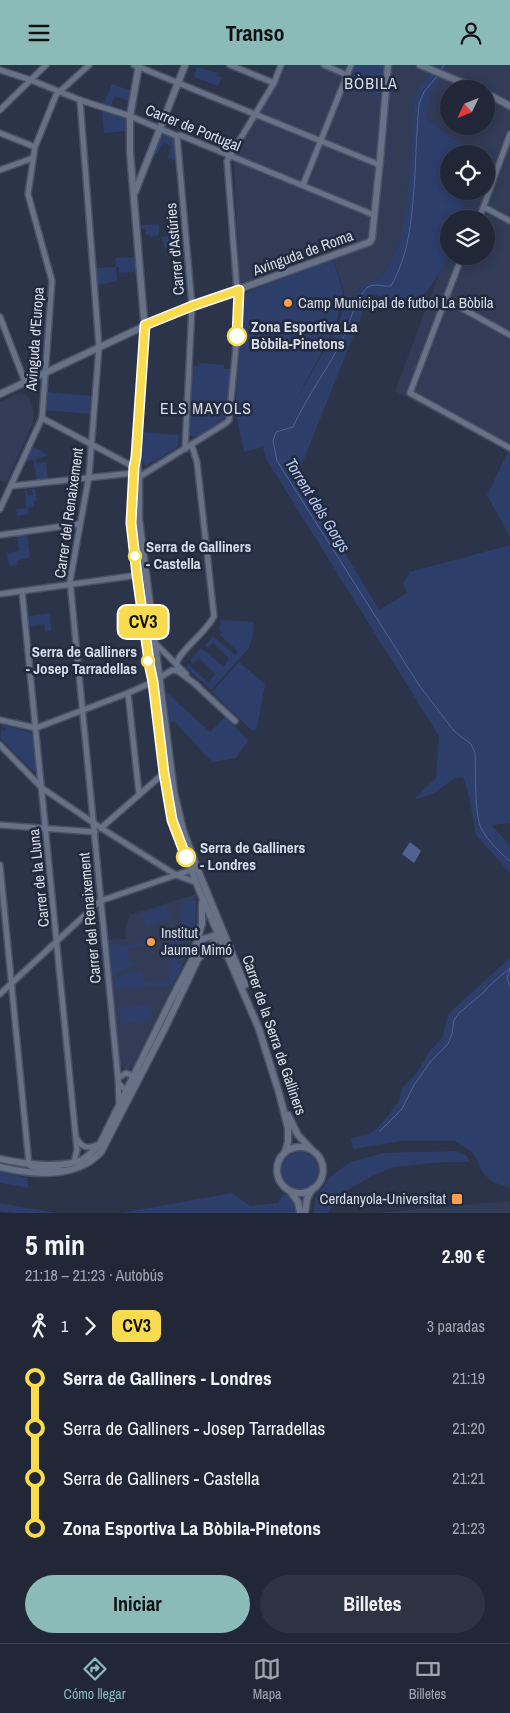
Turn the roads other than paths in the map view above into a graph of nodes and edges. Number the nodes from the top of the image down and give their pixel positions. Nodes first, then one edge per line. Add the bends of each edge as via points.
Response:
1 (46, 65) edge
2 (89, 65) edge
3 (185, 65) edge
4 (230, 65) edge
5 (280, 65) edge
6 (324, 65) edge
7 (351, 65) edge
8 (388, 65) edge
9 (420, 65) edge
10 (138, 66) edge
11 (0, 70) edge
12 (347, 75) junction
13 (20, 76) junction
14 (31, 79) junction
15 (456, 80) edge
16 (178, 83) junction
17 (274, 83) junction
18 (24, 87) junction
19 (59, 91) junction
20 (495, 98) edge
21 (80, 100) junction
22 (508, 105) edge
23 (0, 110) edge
24 (256, 114) junction
25 (130, 116) junction
26 (160, 128) junction
27 (0, 133) edge
28 (510, 134) edge
29 (177, 136) junction
30 (321, 141) junction
31 (35, 147) junction
32 (231, 156) junction
33 (33, 158) junction
34 (380, 165) junction
35 (0, 171) edge
36 (132, 176) junction
37 (141, 177) junction
38 (303, 185) junction
39 (134, 193) junction
40 (484, 207) junction
41 (483, 210) edge
42 (374, 215) junction
43 (510, 221) edge
44 (459, 265) edge
45 (238, 290) junction
46 (447, 300) junction
47 (192, 306) junction
48 (0, 317) edge
49 (145, 325) junction
50 (510, 335) edge
51 (99, 347) junction
52 (45, 372) junction
53 (25, 382) junction
54 (0, 394) edge
55 (42, 418) junction
56 (92, 445) junction
57 (192, 446) junction
58 (509, 446) edge
59 (186, 449) junction
60 (136, 457) junction
61 (136, 472) junction
62 (88, 477) junction
63 (11, 486) junction
64 (136, 501) junction
65 (0, 509) edge
66 (79, 524) junction
67 (0, 535) edge
68 (146, 573) junction
69 (137, 575) junction
70 (71, 585) junction
71 (22, 591) junction
72 (0, 594) edge
73 (154, 641) junction
74 (181, 656) junction
75 (169, 658) junction
76 (176, 664) junction
77 (178, 671) junction
78 (166, 672) junction
79 (160, 678) junction
80 (153, 682) junction
81 (198, 686) junction
82 (128, 693) junction
83 (82, 711) junction
84 (0, 720) edge
85 (235, 721) dead end
86 (36, 728) junction
87 (0, 745) edge
88 (171, 771) junction
89 (164, 773) junction
90 (42, 788) junction
91 (139, 794) junction
92 (94, 823) junction
93 (0, 825) edge
94 (101, 828) junction
95 (46, 829) junction
96 (95, 832) junction
97 (0, 865) edge
98 (194, 869) junction
99 (176, 875) junction
100 (195, 881) junction
101 (200, 892) junction
102 (100, 901) junction
103 (211, 901) junction
104 (218, 936) junction
105 (58, 941) junction
106 (229, 953) junction
107 (11, 983) junction
108 (0, 994) edge
109 (171, 1000) junction
110 (149, 1059) junction
111 (135, 1077) junction
112 (118, 1081) junction
113 (129, 1089) junction
114 (121, 1107) junction
115 (75, 1137) junction
116 (100, 1144) junction
117 (311, 1149) junction
118 (285, 1152) junction
119 (0, 1159) edge
120 (74, 1162) junction
121 (29, 1165) junction
122 (1, 1167) edge
123 (12, 1170) junction
124 (62, 1171) junction
125 (312, 1189) junction
126 (289, 1190) junction
127 (300, 1213) edge
128 (305, 1213) edge

1 - 14 street
2 - 19 street, Avinguda d'Europa
3 - 16 street
4 - 17 street
5 - 17 street
6 - 12 street
7 - 12 street
8 - 34 street, Avinguda de Roma
9 - 15 street
10 - 16 street
10 - 25 street, Carrer de la Serra de Galliners
11 - 13 street, Carrer de Portugal
12 - 30 street
13 - 14 street, Carrer de Portugal
13 - 18 street
14 - 18 street
14 - 19 street, Carrer de Portugal
16 - 24 street
16 - 26 street
17 - 24 street
18 - 23 street
19 - 21 street, Carrer de Portugal
19 - 31 street, Avinguda d'Europa
20 - 22 street
21 - 25 street, Carrer de Portugal
21 - 51 street, Carrer del Renaixement
24 - 30 street
24 - 32 street
25 - 26 street, Carrer de Portugal
25 - 36 street, Carrer de la Serra de Galliners
26 - 29 street, Carrer de Portugal
26 - 37 street
27 - 31 street
28 - 40 street
29 - 32 street, Carrer de Portugal
29 - 47 street, Carrer d'Astúries
30 - 34 street
30 - 38 street
31 - 33 street, Avinguda d'Europa
32 - 38 street, Carrer de Portugal
32 - 45 street via 227,161
33 - 35 street
33 - 52 street, Avinguda d'Europa via 28,194 52,281
34 - 42 street, Avinguda de Roma
36 - 37 street
36 - 39 street, Carrer de la Serra de Galliners
37 - 39 street
38 - 42 street, Carrer de Portugal
39 - 49 street, Carrer de la Serra de Galliners
40 - 41 street
40 - 43 street
42 - 45 street, Avinguda de Roma via 370,242
44 - 46 street
45 - 47 street, Avinguda de Roma
45 - 57 street via 229,419
46 - 50 street
46 - 58 street via 410,393
47 - 49 street, Avinguda de Roma
47 - 59 street, Carrer d'Astúries
48 - 53 street
49 - 51 street, Avinguda de Roma
49 - 60 street, Carrer de la Serra de Galliners
51 - 52 street, Avinguda de Roma
51 - 56 street, Carrer del Renaixement
52 - 53 street, Avinguda de Roma
52 - 55 street, Avinguda d'Europa
53 - 54 street, Avinguda de Roma
55 - 56 street
55 - 63 street, Avinguda d'Europa
56 - 61 street
56 - 62 street, Carrer del Renaixement
57 - 59 street
57 - 74 street via 197,462 214,616
59 - 61 street
60 - 61 street, Carrer de la Serra de Galliners
60 - 61 street, Carrer de la Serra de Galliners
61 - 62 street
61 - 64 street, Carrer de la Serra de Galliners
62 - 63 street
62 - 66 street, Carrer del Renaixement
63 - 65 street, Avinguda d'Europa
64 - 68 street, Carrer de la Serra de Galliners
64 - 69 street, Carrer de la Serra de Galliners via 131,523
66 - 67 street
66 - 70 street, Carrer del Renaixement
68 - 69 street
68 - 73 street, Carrer de la Serra de Galliners
69 - 70 street
69 - 80 street, Carrer de la Serra de Galliners
70 - 71 street
70 - 83 street, Carrer del Renaixement
71 - 72 street
71 - 86 street, Carrer de la Lluna
73 - 75 street
73 - 79 street, Carrer de la Serra de Galliners
74 - 75 street
74 - 76 street
75 - 76 street
75 - 78 street
76 - 77 street
76 - 81 street
77 - 78 street
77 - 81 street
78 - 79 street
79 - 80 street
79 - 88 street, Carrer de la Serra de Galliners
80 - 82 street
80 - 89 street, Carrer de la Serra de Galliners
81 - 85 street
82 - 83 street
82 - 91 street
83 - 86 street
83 - 92 street, Carrer del Renaixement
84 - 86 street
86 - 90 street, Carrer de la Lluna
87 - 90 street
88 - 89 street
88 - 98 street, Carrer de la Serra de Galliners
89 - 91 street
89 - 98 street, Carrer de la Serra de Galliners via 172,820
90 - 92 street
90 - 95 street, Carrer de la Lluna
91 - 94 street
92 - 94 street
92 - 96 street, Carrer del Renaixement
93 - 95 street
94 - 99 street
95 - 96 street
95 - 105 street, Carrer de la Lluna
96 - 102 street, Carrer del Renaixement
97 - 107 street
98 - 99 street
98 - 100 street, Carrer de la Serra de Galliners
98 - 103 street, Carrer de la Serra de Galliners
99 - 100 street
99 - 102 street
100 - 101 street, Carrer de la Serra de Galliners
101 - 104 street, Carrer de la Serra de Galliners
101 - 109 street via 202,924 197,944
102 - 105 street
102 - 112 street, Carrer del Renaixement
103 - 104 street
103 - 106 street, Carrer de la Serra de Galliners
104 - 106 street
104 - 109 street via 203,939
104 - 110 street via 198,959
105 - 107 street
105 - 115 street, Carrer de la Lluna
106 - 110 street via 209,951 202,957
106 - 117 street, Carrer de la Serra de Galliners via 268,1045 290,1121
106 - 118 street, Carrer de la Serra de Galliners via 273,1072 288,1129
107 - 108 street
107 - 121 street
109 - 111 street
110 - 111 street
110 - 114 street
111 - 112 street via 126,1073
111 - 113 street
112 - 113 street
112 - 114 street, Carrer del Renaixement
113 - 114 street
114 - 116 street
114 - 124 street via 105,1146 96,1158 74,1170
115 - 116 street via 86,1147
115 - 120 street, Carrer de la Lluna via 77,1150
116 - 120 street via 89,1155
117 - 118 street via 297,1148
117 - 125 street via 321,1159 323,1169 320,1182
118 - 126 street via 279,1159 277,1170 279,1180
119 - 121 street
120 - 121 street
121 - 123 street via 25,1169
121 - 124 street
122 - 123 street
123 - 124 street
125 - 126 street via 299,1193
125 - 128 street
126 - 127 street via 298,1202

